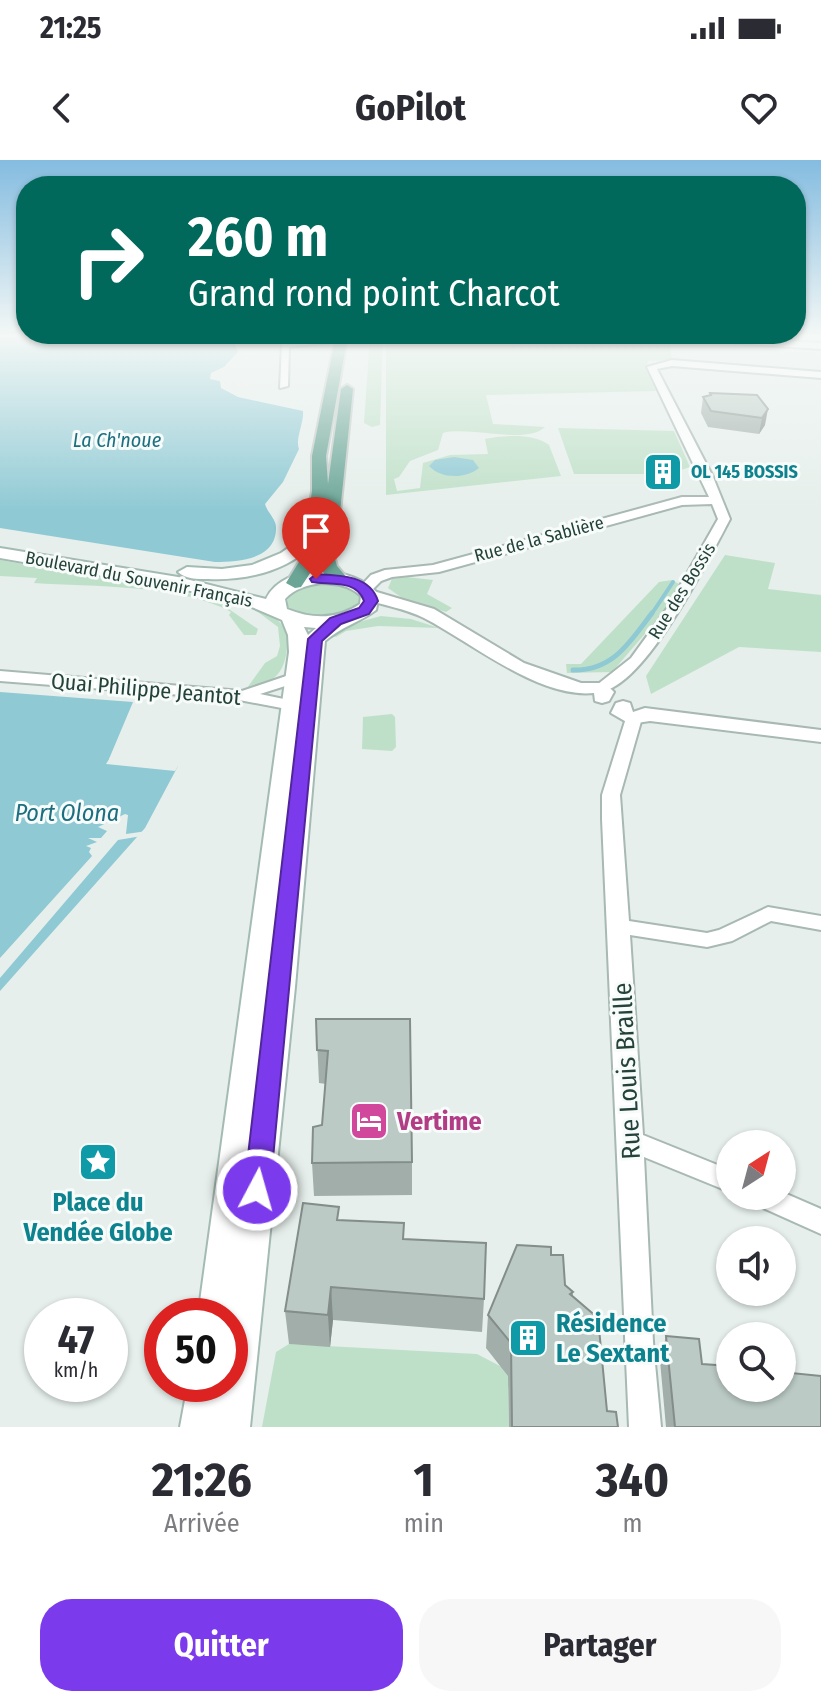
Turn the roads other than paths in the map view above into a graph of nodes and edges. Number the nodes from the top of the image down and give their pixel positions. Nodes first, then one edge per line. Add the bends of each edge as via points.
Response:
1 (330, 394) edge
2 (347, 394) edge
3 (665, 394) edge
4 (717, 500) junction
5 (314, 535) junction
6 (0, 546) edge
7 (0, 553) edge
8 (149, 569) junction
9 (339, 579) junction
10 (294, 583) junction
11 (368, 592) junction
12 (284, 613) junction
13 (346, 618) junction
14 (442, 622) junction
15 (0, 676) edge
16 (293, 691) junction
17 (601, 692) junction
18 (234, 694) junction
19 (634, 713) junction
20 (821, 736) edge
21 (821, 923) edge
22 (619, 926) junction
23 (631, 1141) junction
24 (716, 1175) edge
25 (794, 1210) edge
26 (821, 1222) edge
27 (219, 1298) edge
28 (205, 1402) edge
29 (201, 1427) edge
30 (229, 1427) edge
31 (645, 1427) edge

1 - 5 main road
2 - 9 main road via 326,559
3 - 4 street, Rue des Bossis
4 - 11 street, Rue de la Sablière via 682,501 430,570 390,573 376,578
4 - 17 street, Rue des Bossis via 724,516 722,528 682,597 636,661
5 - 8 main road via 288,558 254,570 221,574
5 - 10 main road via 309,564
6 - 8 main road, Boulevard du Souvenir Français
7 - 12 main road, Boulevard du Souvenir Français via 206,588
8 - 10 main road, Boulevard du Souvenir Français via 239,585
9 - 10 main road, Boulevard du Souvenir Français
9 - 11 main road
10 - 12 main road via 275,598
11 - 13 main road via 369,606
11 - 14 street
12 - 13 main road, Boulevard du Souvenir Français via 311,622
12 - 16 main road via 298,635
13 - 14 street via 394,613
13 - 30 main road via 315,639
14 - 17 street via 517,667 580,689 587,698
15 - 18 street, Quai Philippe Jeantot
16 - 18 street, Quai Philippe Jeantot
16 - 18 street
16 - 27 main road
17 - 19 street
19 - 20 street
19 - 22 street, Rue Louis Braille via 611,795
21 - 22 street via 768,914 707,940
22 - 23 street, Rue Louis Braille
23 - 24 street
23 - 31 street, Rue Louis Braille
25 - 26 street
28 - 29 main road

